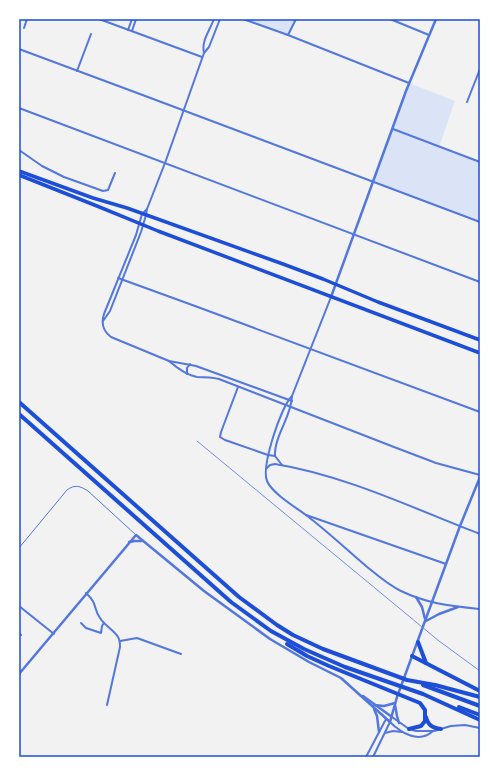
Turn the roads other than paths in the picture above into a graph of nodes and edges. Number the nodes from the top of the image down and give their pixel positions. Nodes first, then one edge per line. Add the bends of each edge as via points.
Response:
1 (28, 19) edge
2 (99, 19) edge
3 (132, 19) edge
4 (136, 19) edge
5 (214, 19) edge
6 (220, 19) edge
7 (243, 19) edge
8 (249, 19) edge
9 (296, 19) edge
10 (390, 19) edge
11 (436, 19) edge
12 (107, 20) edge
13 (253, 22) junction
14 (24, 28) dead end
15 (128, 30) junction
16 (132, 31) junction
17 (91, 34) dead end
18 (288, 35) junction
19 (429, 35) junction
20 (19, 49) edge
21 (204, 53) junction
22 (202, 58) junction
23 (480, 69) edge
24 (77, 71) junction
25 (410, 83) junction
26 (467, 102) dead end
27 (19, 108) edge
28 (183, 111) junction
29 (393, 129) junction
30 (19, 150) edge
31 (480, 162) edge
32 (165, 163) junction
33 (19, 171) edge
34 (115, 173) dead end
35 (19, 176) edge
36 (373, 182) junction
37 (144, 215) junction
38 (480, 222) edge
39 (139, 224) junction
40 (143, 226) junction
41 (354, 235) junction
42 (118, 278) junction
43 (122, 280) junction
44 (480, 282) edge
45 (336, 284) junction
46 (331, 297) junction
47 (103, 322) junction
48 (480, 340) edge
49 (311, 349) junction
50 (480, 353) edge
51 (169, 361) junction
52 (190, 364) junction
53 (187, 374) junction
54 (238, 387) junction
55 (292, 396) junction
56 (288, 400) junction
57 (292, 401) junction
58 (19, 402) edge
59 (286, 405) junction
60 (290, 407) junction
61 (480, 412) edge
62 (19, 414) edge
63 (268, 455) junction
64 (275, 456) junction
65 (283, 465) junction
66 (265, 470) junction
67 (480, 476) edge
68 (305, 515) junction
69 (460, 526) junction
70 (480, 534) edge
71 (136, 535) junction
72 (129, 542) junction
73 (145, 542) junction
74 (19, 548) edge
75 (446, 564) junction
76 (86, 594) junction
77 (416, 597) junction
78 (432, 603) junction
79 (19, 606) edge
80 (458, 607) junction
81 (480, 610) edge
82 (82, 623) dead end
83 (104, 623) junction
84 (425, 623) junction
85 (271, 632) junction
86 (54, 634) junction
87 (418, 640) junction
88 (120, 641) junction
89 (181, 654) dead end
90 (412, 656) junction
91 (426, 663) junction
92 (19, 674) edge
93 (407, 680) junction
94 (480, 691) edge
95 (423, 694) junction
96 (480, 697) edge
97 (395, 702) junction
98 (107, 705) dead end
99 (373, 706) junction
100 (480, 706) edge
101 (393, 710) junction
102 (388, 715) junction
103 (480, 715) edge
104 (426, 716) junction
105 (392, 717) junction
106 (386, 718) junction
107 (480, 720) edge
108 (390, 722) junction
109 (400, 723) junction
110 (480, 728) edge
111 (409, 729) junction
112 (441, 729) junction
113 (434, 731) junction
114 (379, 732) junction
115 (404, 732) junction
116 (385, 733) junction
117 (366, 757) edge
118 (373, 757) edge

1 - 14 street
2 - 12 street
3 - 15 street
4 - 16 street
5 - 21 street via 204,43
6 - 21 street
7 - 13 street
8 - 13 street
9 - 18 street
10 - 19 street
11 - 19 street
12 - 15 street
13 - 18 street
15 - 16 street
16 - 22 street
17 - 24 street
18 - 25 street
19 - 25 street
20 - 24 street
21 - 22 street
22 - 28 street
23 - 26 street
24 - 28 street
25 - 29 street
27 - 32 street
28 - 32 street
28 - 36 street
29 - 31 street
29 - 36 street
30 - 34 street via 64,177 104,191 108,190
32 - 37 street
32 - 41 street
33 - 37 main road
35 - 39 main road
36 - 38 street
36 - 41 street
37 - 39 street
37 - 40 street
37 - 45 main road
39 - 40 main road
39 - 42 street
40 - 43 street
40 - 46 main road
41 - 44 street
41 - 45 street
42 - 43 street
42 - 47 street
43 - 47 street
43 - 49 street
45 - 46 street
45 - 48 main road
46 - 49 street
46 - 50 main road
47 - 51 street via 106,333 111,337
49 - 55 street
49 - 61 street
51 - 52 street
51 - 53 street
52 - 53 street
52 - 56 street
53 - 54 street via 212,377
54 - 59 street
54 - 63 street via 220,437
55 - 56 street
55 - 57 street
56 - 57 street
56 - 59 street
57 - 60 street
58 - 93 highway via 239,597 264,616 323,649
59 - 60 street
59 - 63 street
60 - 64 street
60 - 67 street via 429,460
62 - 85 highway via 231,602
63 - 64 street
63 - 66 street
64 - 65 street
65 - 66 street via 272,464
65 - 69 street via 323,474
66 - 68 street via 268,484 278,495
67 - 69 street
68 - 75 street
68 - 77 street via 388,584
69 - 70 street
69 - 75 street
71 - 72 street
71 - 73 street
71 - 74 lane via 88,491 72,486
72 - 73 street
72 - 76 street
73 - 99 street via 210,595 270,639 341,678
75 - 78 street
76 - 83 street via 95,602
76 - 86 street
77 - 78 street
77 - 84 street via 424,611
78 - 80 street
78 - 84 street
79 - 86 street
80 - 81 street
80 - 84 street
82 - 83 street via 86,628 102,632
83 - 88 street
84 - 87 street
85 - 95 highway via 320,657
85 - 104 highway via 307,656 418,701 424,707
86 - 92 street
87 - 90 street
87 - 91 highway
88 - 89 street via 138,638
88 - 98 street
90 - 91 highway
90 - 97 street
91 - 94 highway
93 - 96 highway
93 - 100 highway
95 - 103 highway
95 - 107 highway
97 - 99 street
97 - 101 street
97 - 109 street via 396,716
99 - 102 street
99 - 106 street
99 - 114 street
101 - 102 street
101 - 105 street
102 - 105 street
102 - 106 street
104 - 111 highway via 422,725
104 - 112 highway via 430,726
105 - 108 street
105 - 109 street
106 - 108 street
106 - 114 street
108 - 115 street
108 - 116 street
109 - 111 street
110 - 112 street via 465,725
111 - 113 street
112 - 113 street
113 - 115 street via 420,737
114 - 117 street
115 - 116 street
116 - 118 street

